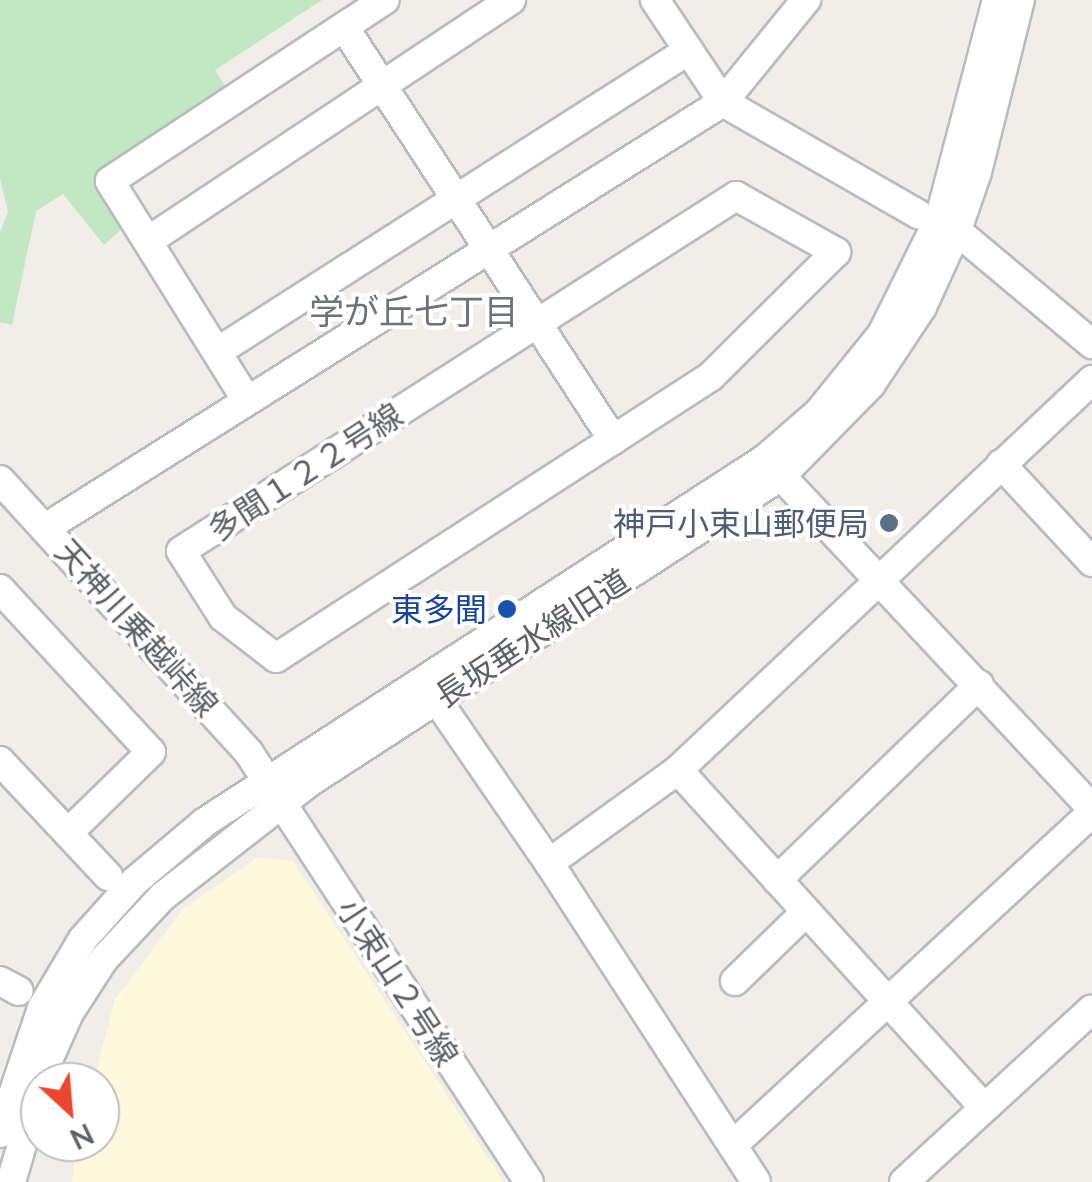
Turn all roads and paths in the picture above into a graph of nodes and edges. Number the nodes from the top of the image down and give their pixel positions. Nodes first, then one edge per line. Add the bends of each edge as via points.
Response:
1 (386, 0) edge
2 (511, 0) edge
3 (655, 0) edge
4 (806, 0) edge
5 (996, 0) edge
6 (1020, 0) edge
7 (344, 28) junction
8 (688, 50) junction
9 (382, 86) junction
10 (723, 102) junction
11 (457, 198) junction
12 (938, 220) junction
13 (148, 241) junction
14 (489, 247) junction
15 (538, 323) junction
16 (1092, 344) edge
17 (217, 352) junction
18 (1092, 382) edge
19 (246, 398) junction
20 (613, 440) junction
21 (1001, 464) junction
22 (773, 468) junction
23 (0, 480) edge
24 (47, 527) junction
25 (1092, 562) edge
26 (879, 578) junction
27 (0, 589) edge
28 (979, 686) junction
29 (430, 691) junction
30 (0, 761) edge
31 (678, 770) junction
32 (274, 792) junction
33 (1092, 810) edge
34 (68, 833) junction
35 (548, 863) junction
36 (108, 876) dead end
37 (777, 880) junction
38 (806, 912) junction
39 (736, 980) dead end
40 (888, 1002) junction
41 (1092, 1009) edge
42 (984, 1107) junction
43 (0, 1133) edge
44 (733, 1144) junction
45 (11, 1182) edge
46 (530, 1182) edge
47 (756, 1182) edge
48 (904, 1182) edge

1 - 7 street
2 - 9 street
3 - 8 street
4 - 10 street
5 - 12 street, 長坂垂水線旧道
6 - 12 street, 長坂垂水線旧道 via 977,172
7 - 9 street
7 - 13 street via 110,181
8 - 10 street
8 - 11 street
9 - 11 street
9 - 13 street
10 - 12 street
10 - 14 street
11 - 14 street
11 - 17 street
12 - 16 street
12 - 22 street, 長坂垂水線旧道 via 922,307 871,384
13 - 17 street
14 - 15 street
14 - 19 street
15 - 20 street
15 - 20 street, 多聞１２２号線 via 736,196 836,252 710,377
15 - 20 street, 多聞１２２号線 via 181,552 223,617 276,658
17 - 19 street
18 - 21 street
19 - 24 street
21 - 25 street
21 - 26 street
22 - 26 street
22 - 29 street, 長坂垂水線旧道
23 - 24 street, 天神川乗越峠線
24 - 32 street, 天神川乗越峠線 via 238,740
26 - 28 street
26 - 31 street
27 - 34 street via 151,752
28 - 33 street
28 - 37 street
29 - 32 street, 長坂垂水線旧道
29 - 35 street
30 - 34 street
31 - 35 street
31 - 37 street
32 - 43 street, 長坂垂水線旧道 via 205,822 135,882 83,940 42,1008
32 - 45 street, 長坂垂水線旧道 via 164,896 82,988 44,1068
32 - 46 street, 小束山２号線
33 - 40 street
34 - 36 street
35 - 44 street
37 - 38 street
38 - 39 street
38 - 40 street
40 - 42 street
40 - 44 street
41 - 42 street
42 - 48 street
44 - 47 street

